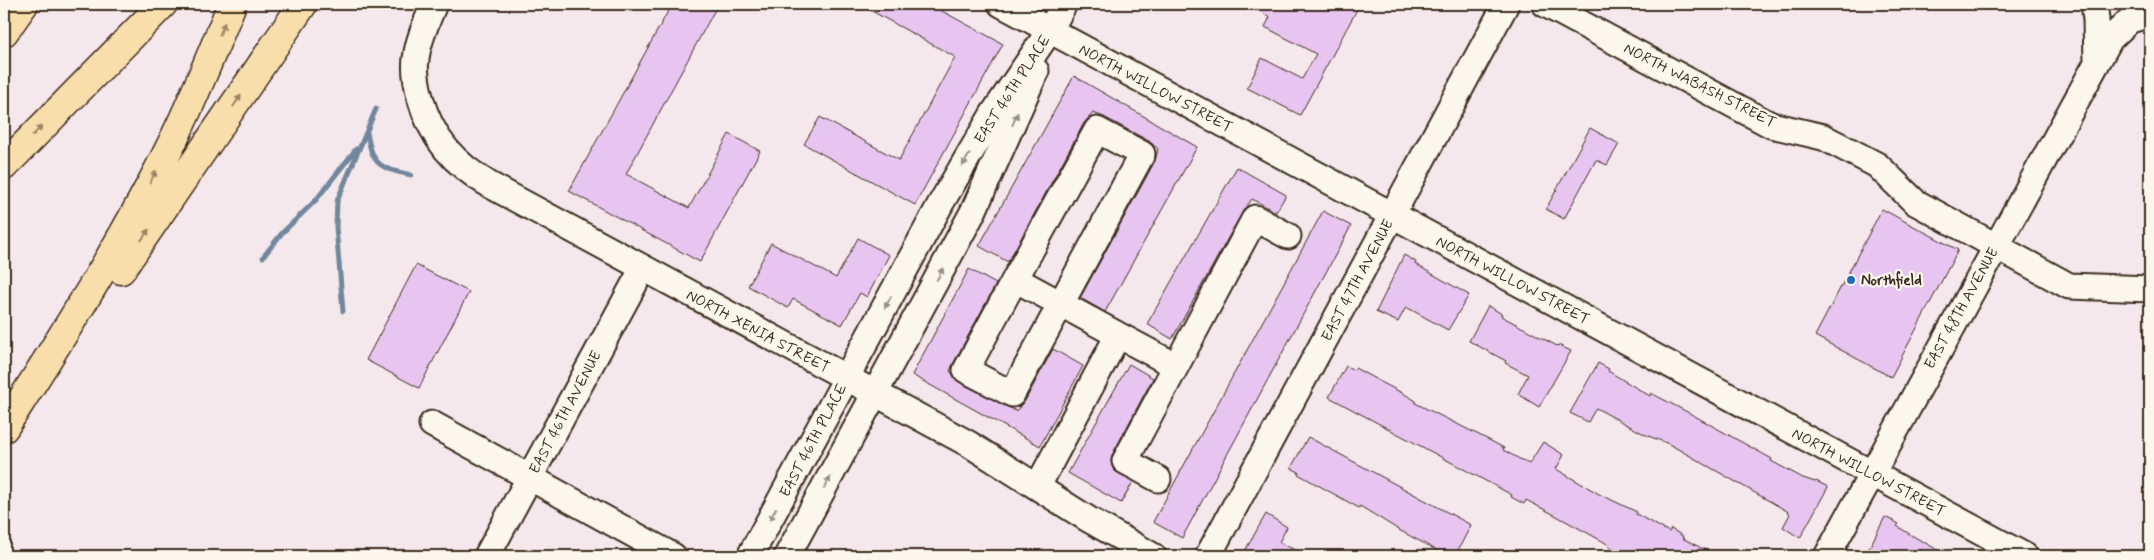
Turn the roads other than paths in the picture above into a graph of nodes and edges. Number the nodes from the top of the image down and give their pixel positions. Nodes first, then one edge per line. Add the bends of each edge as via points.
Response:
1 (24, 4) edge
2 (163, 4) edge
3 (232, 4) edge
4 (303, 4) edge
5 (434, 4) edge
6 (1001, 4) edge
7 (1064, 4) edge
8 (1506, 4) edge
9 (1545, 4) edge
10 (2094, 4) edge
11 (2143, 13) edge
12 (1050, 30) junction
13 (4, 32) edge
14 (2097, 61) junction
15 (4, 166) edge
16 (1392, 215) junction
17 (1288, 236) dead end
18 (1995, 246) junction
19 (643, 268) junction
20 (1015, 279) junction
21 (2150, 289) edge
22 (1062, 304) junction
23 (1118, 335) junction
24 (1176, 366) junction
25 (41, 370) junction
26 (846, 378) junction
27 (875, 394) junction
28 (432, 424) dead end
29 (4, 428) edge
30 (1871, 474) junction
31 (529, 478) junction
32 (1158, 478) dead end
33 (1038, 486) junction
34 (486, 556) edge
35 (673, 556) edge
36 (750, 556) edge
37 (787, 556) edge
38 (1153, 556) edge
39 (1208, 556) edge
40 (1827, 556) edge
41 (2025, 556) edge

1 - 13 highway
15 -> 2 highway
25 -> 3 highway via 135,212 175,136
25 -> 4 highway via 121,270
5 - 19 street, NORTH XENIA STREET via 420,41 416,64 418,90 429,123 444,149 477,178
6 - 12 street, NORTH WILLOW STREET
7 - 12 street
8 - 16 street, EAST 47TH AVENUE
9 - 18 street, NORTH WABASH STREET via 1771,125 1823,137 1876,165 1915,202
10 - 14 street
11 - 14 street, EAST 48TH AVENUE via 2120,27
12 - 16 street, NORTH WILLOW STREET
12 -> 26 street, EAST 46TH PLACE via 993,114
27 -> 12 street, EAST 46TH PLACE via 973,212 1037,68
14 - 18 street, EAST 48TH AVENUE
16 - 30 street, NORTH WILLOW STREET
16 - 39 street, EAST 47TH AVENUE
17 - 24 street via 1255,218
18 - 21 street, NORTH WABASH STREET via 2069,286
18 - 30 street, EAST 48TH AVENUE
19 - 26 street, NORTH XENIA STREET
19 - 31 street, EAST 46TH AVENUE
20 - 22 street
20 - 22 street via 966,370 1012,394
20 - 22 street via 1097,130 1142,154
22 - 23 street
23 - 24 street
23 - 33 street
24 - 32 street via 1125,462
25 - 29 highway
26 - 27 street, NORTH XENIA STREET
26 -> 36 street, EAST 46TH PLACE
27 - 33 street, NORTH XENIA STREET via 969,444
37 -> 27 street, EAST 46TH PLACE
28 - 31 street
30 - 40 street, EAST 48TH AVENUE
30 - 41 street, NORTH WILLOW STREET
31 - 34 street, EAST 46TH AVENUE
31 - 35 street
33 - 38 street, NORTH XENIA STREET

